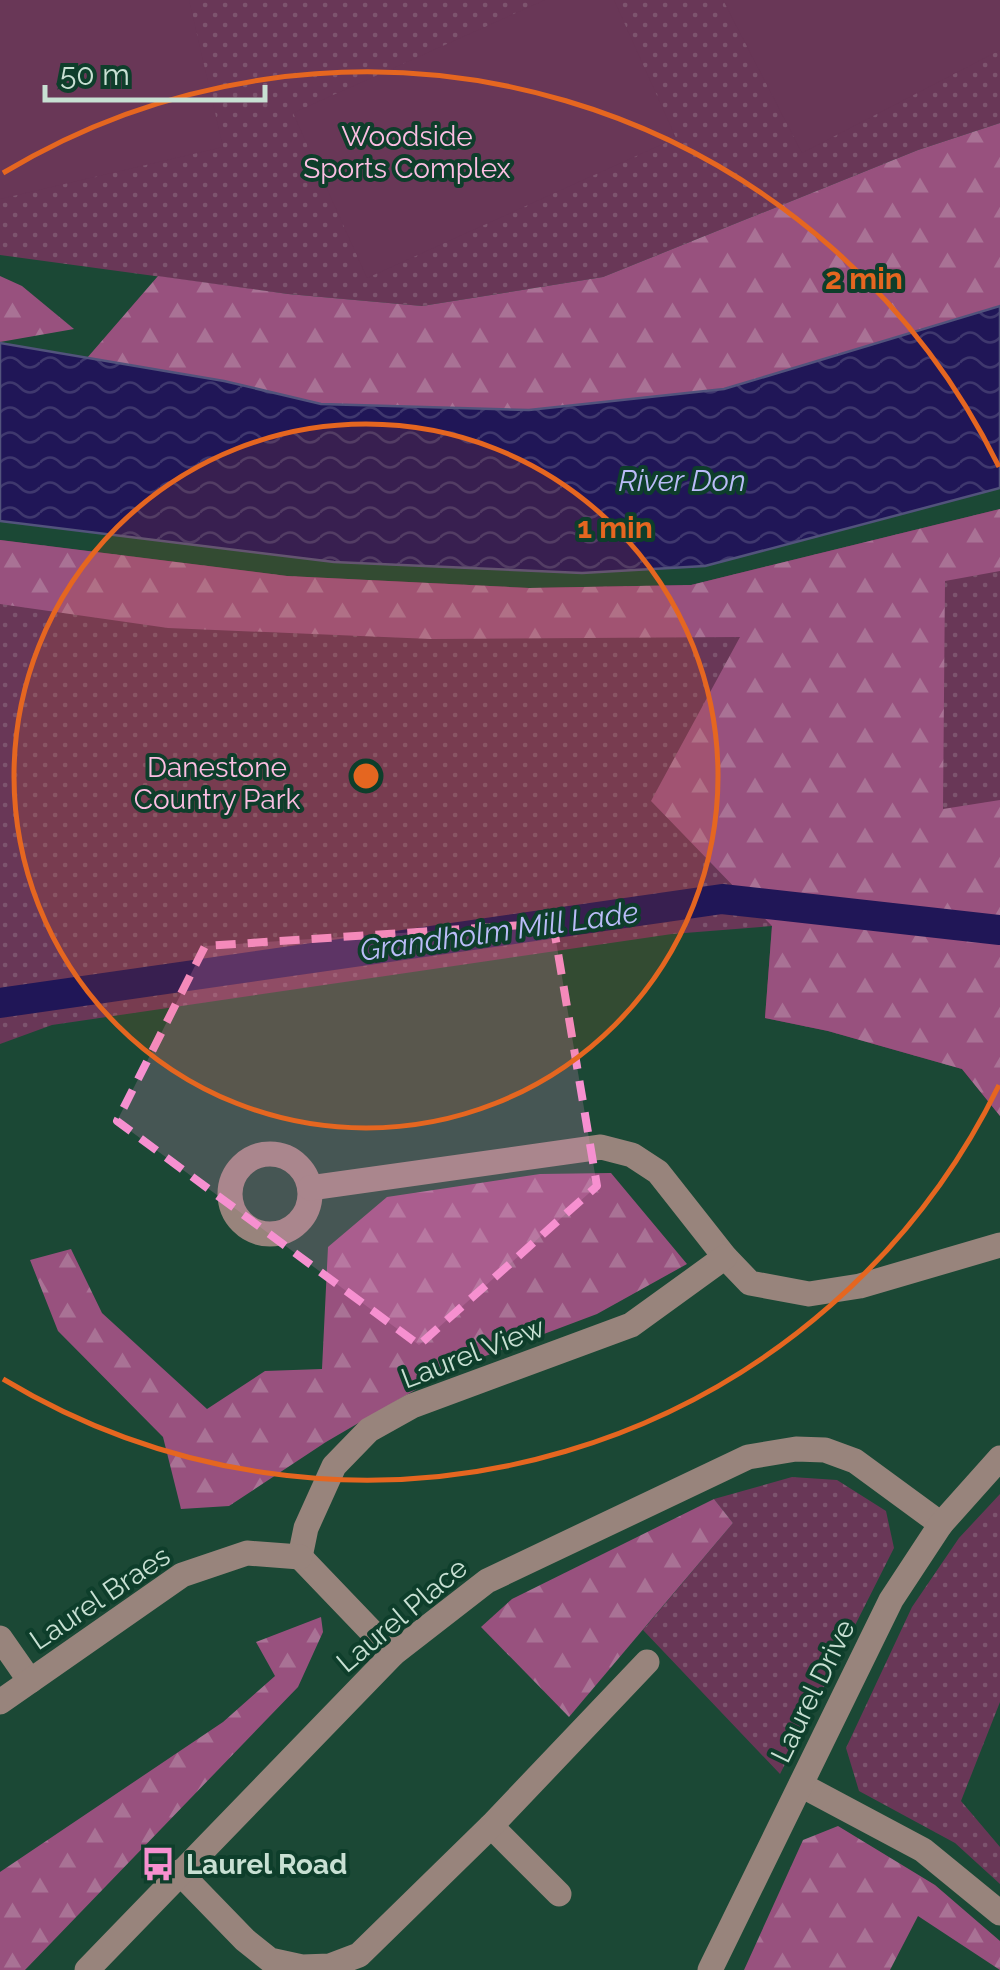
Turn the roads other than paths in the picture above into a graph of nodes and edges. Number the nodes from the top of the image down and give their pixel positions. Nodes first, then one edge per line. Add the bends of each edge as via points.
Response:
1 (310, 1188) dead end
2 (1000, 1245) edge
3 (725, 1257) junction
4 (1000, 1458) edge
5 (941, 1524) junction
6 (300, 1557) junction
7 (0, 1638) edge
8 (393, 1654) junction
9 (647, 1662) dead end
10 (30, 1682) junction
11 (0, 1702) edge
12 (801, 1785) junction
13 (491, 1826) junction
14 (179, 1872) junction
15 (559, 1894) dead end
16 (1000, 1913) edge
17 (87, 1970) edge
18 (710, 1970) edge

1 - 3 street via 601,1147 632,1155 658,1172
2 - 3 street via 809,1294 750,1283
3 - 6 street, Laurel View via 631,1325 412,1406 370,1430 334,1466
4 - 5 street, Laurel Drive
5 - 8 street, Laurel Place via 855,1462 825,1450 748,1457 487,1581
5 - 12 street, Laurel Drive via 891,1600
6 - 8 street
6 - 10 street, Laurel Braes via 247,1554 182,1575
7 - 10 street
8 - 14 street, Laurel Place
9 - 13 street
10 - 11 street, Laurel Braes
12 - 16 street via 924,1850
12 - 18 street, Laurel Drive
13 - 14 street via 359,1955 330,1966 270,1960
13 - 15 street
14 - 17 street, Laurel Place

